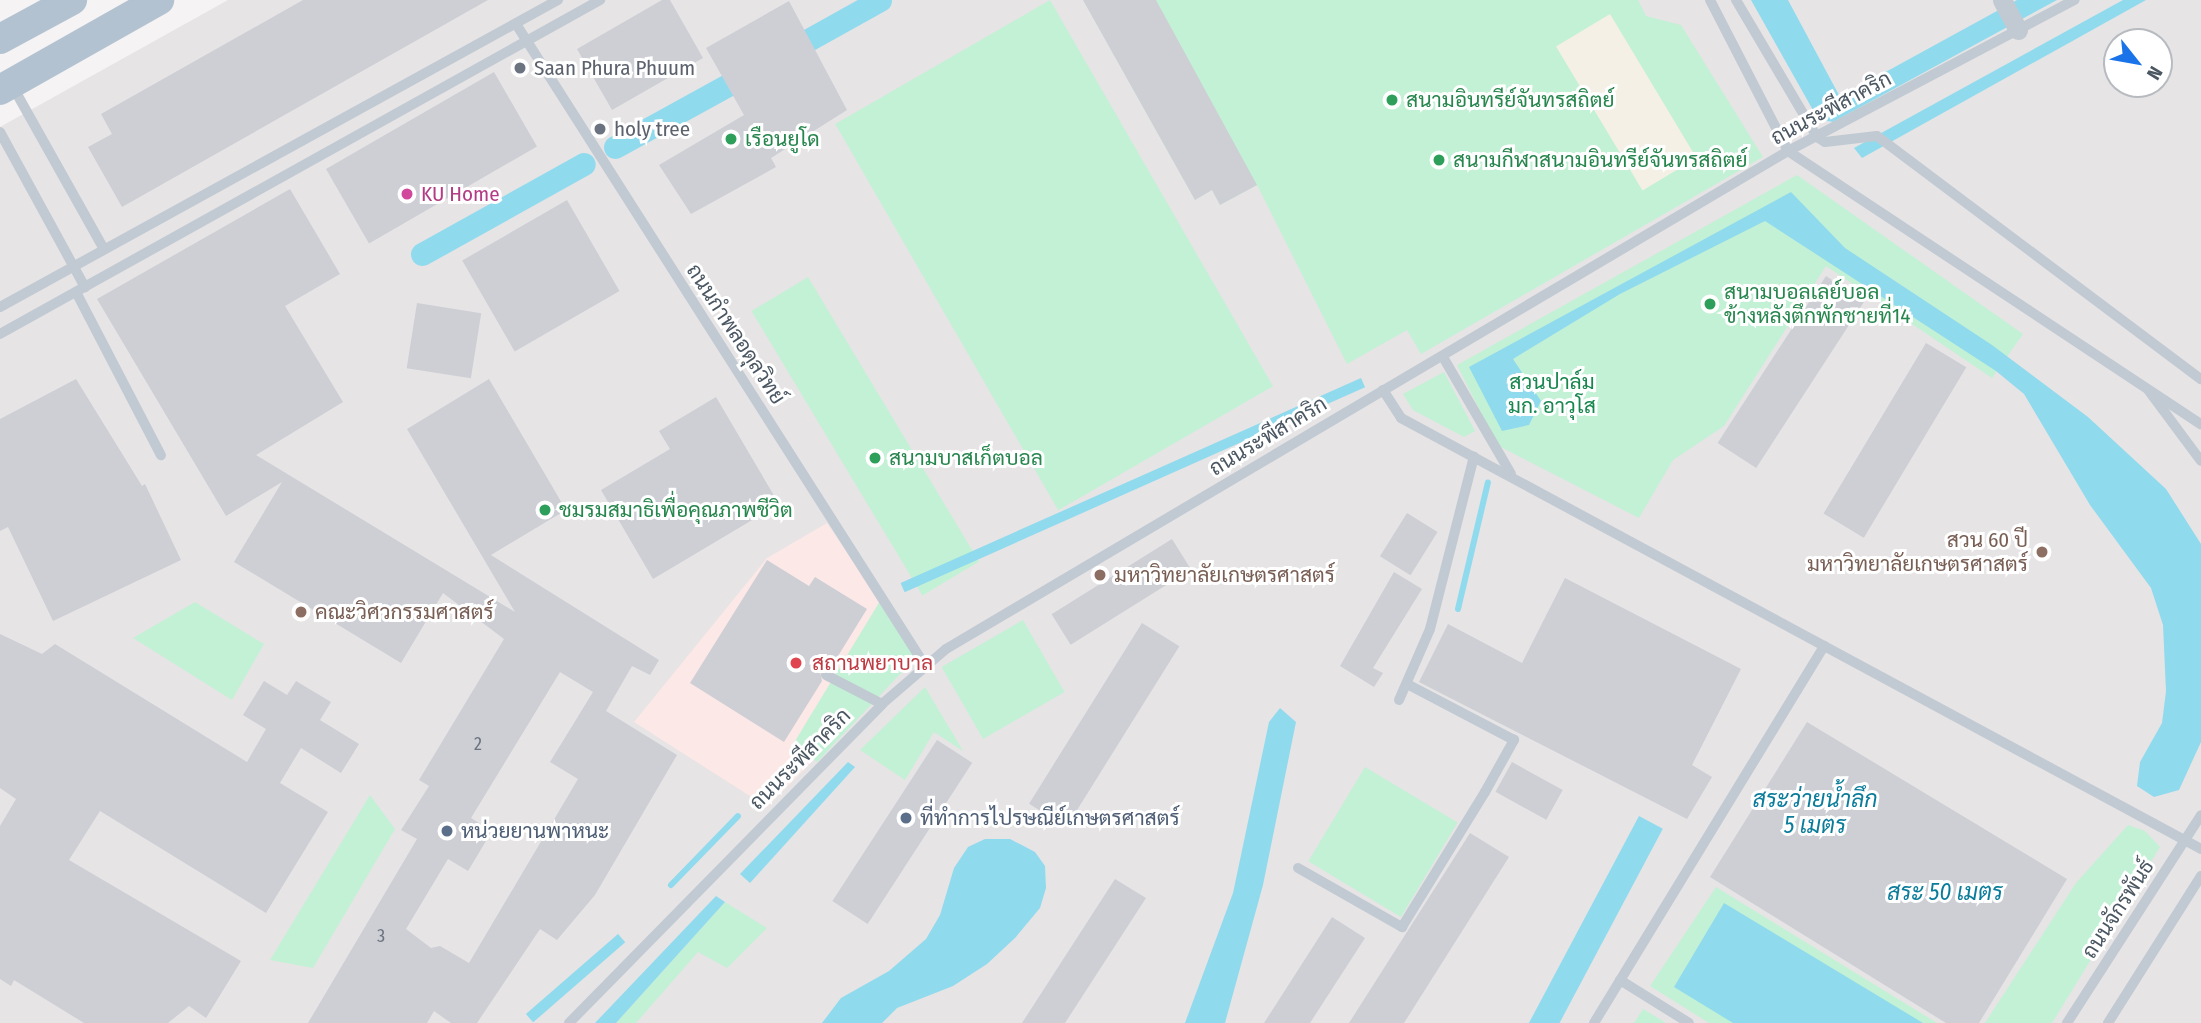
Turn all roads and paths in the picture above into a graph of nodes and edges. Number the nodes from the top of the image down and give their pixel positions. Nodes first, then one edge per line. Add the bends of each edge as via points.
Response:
1 (72, 0) edge
2 (159, 0) edge
3 (558, 0) edge
4 (600, 0) edge
5 (1710, 0) edge
6 (1736, 0) edge
7 (2002, 0) edge
8 (2075, 0) edge
9 (516, 24) junction
10 (2016, 27) junction
11 (0, 39) edge
12 (527, 42) junction
13 (6, 87) edge
14 (0, 132) edge
15 (1817, 137) junction
16 (1788, 151) junction
17 (104, 249) junction
18 (73, 266) junction
19 (80, 289) junction
20 (0, 307) edge
21 (0, 334) edge
22 (1443, 357) junction
23 (2201, 379) edge
24 (2144, 384) junction
25 (1383, 390) junction
26 (2201, 424) edge
27 (161, 456) dead end
28 (1474, 457) junction
29 (2201, 461) edge
30 (1513, 478) junction
31 (1824, 646) junction
32 (924, 664) junction
33 (826, 675) dead end
34 (1407, 684) junction
35 (1399, 700) dead end
36 (882, 704) junction
37 (2201, 815) edge
38 (2185, 840) junction
39 (2201, 849) edge
40 (1298, 868) dead end
41 (2201, 876) edge
42 (1620, 980) junction
43 (569, 1023) edge
44 (1594, 1023) edge
45 (1689, 1023) edge
46 (2067, 1023) edge
47 (2108, 1023) edge

1 - 11 main road
2 - 13 main road
3 - 9 lane
4 - 12 lane
5 - 16 lane
6 - 15 lane
7 - 10 street
8 - 10 lane, ถนนระพีสาคริก
9 - 12 lane, ถนนกำพลอดุลวิทย์
9 - 17 lane
10 - 15 lane, ถนนระพีสาคริก
12 - 19 lane
12 - 32 lane, ถนนกำพลอดุลวิทย์
13 - 17 lane
14 - 18 lane
15 - 16 lane, ถนนระพีสาคริก
15 - 23 lane via 1825,142 1877,136
16 - 22 lane, ถนนระพีสาคริก
16 - 24 lane
17 - 18 lane
18 - 19 lane
18 - 20 lane
19 - 21 lane
19 - 27 lane
22 - 25 lane, ถนนระพีสาคริก
22 - 30 lane
24 - 26 lane
24 - 29 lane
25 - 28 lane via 1401,418
25 - 32 lane, ถนนระพีสาคริก
28 - 30 lane
28 - 34 lane via 1430,629
30 - 31 lane
31 - 38 lane
31 - 42 lane
32 - 36 lane, ถนนระพีสาคริก
33 - 36 lane
34 - 35 lane
34 - 40 lane via 1514,740 1485,792 1402,927
36 - 43 lane, ถนนระพีสาคริก
37 - 38 lane, ถนนจักรพันธ์
38 - 39 lane
38 - 46 lane, ถนนจักรพันธ์
41 - 47 lane
42 - 44 lane
42 - 45 lane

